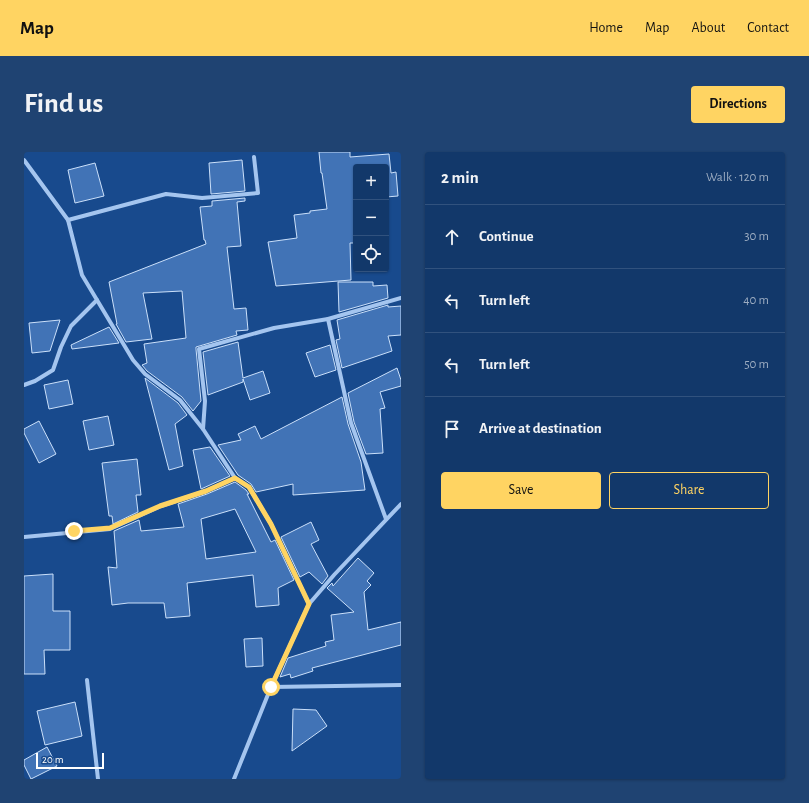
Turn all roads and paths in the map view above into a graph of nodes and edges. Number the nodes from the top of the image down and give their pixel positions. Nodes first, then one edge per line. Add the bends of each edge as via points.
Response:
1 (254, 157) dead end
2 (24, 160) edge
3 (68, 220) junction
4 (401, 298) edge
5 (97, 300) junction
6 (328, 319) junction
7 (24, 385) edge
8 (203, 429) junction
9 (235, 478) junction
10 (401, 504) edge
11 (386, 519) junction
12 (24, 537) edge
13 (309, 604) junction
14 (87, 680) dead end
15 (401, 685) edge
16 (271, 687) junction
17 (98, 779) edge
18 (234, 779) edge

1 - 3 street via 258,193 202,198 166,194
2 - 3 street
3 - 5 street via 82,275
4 - 6 street
5 - 7 street via 71,326 53,370
5 - 8 street via 133,360 145,374 180,400
6 - 8 street via 274,328 199,349 205,401
6 - 11 street via 351,423
8 - 9 street
9 - 12 street via 110,528
9 - 13 street via 249,487 271,524
10 - 11 street
11 - 13 street
13 - 16 street
14 - 17 street
15 - 16 street
16 - 18 street

